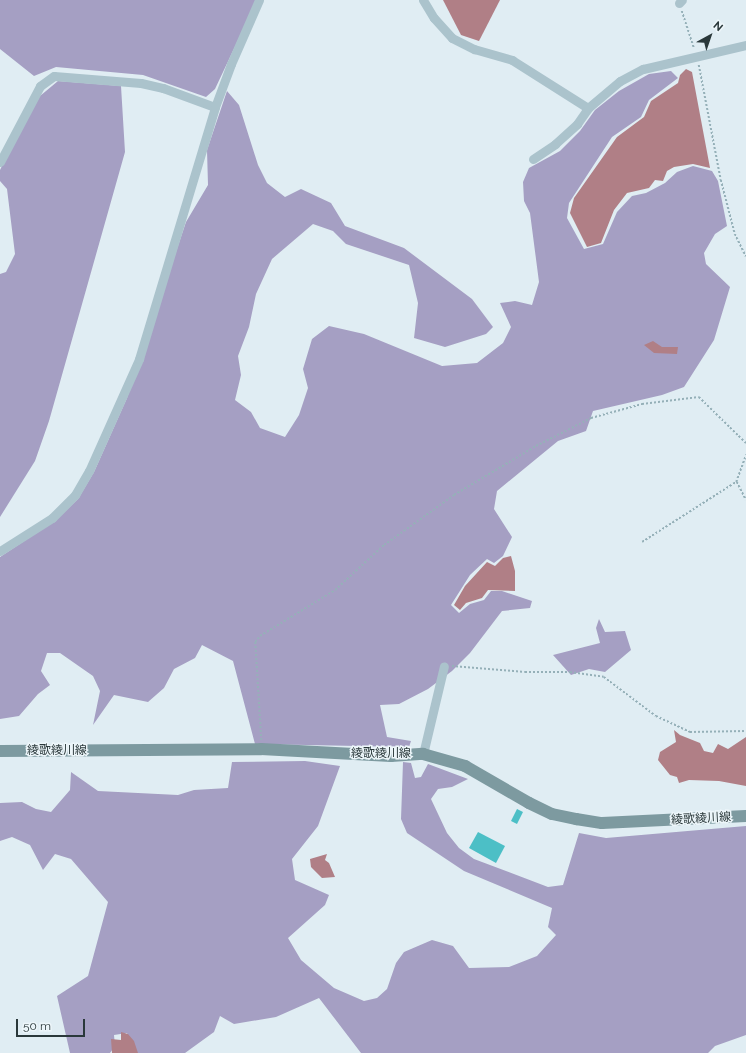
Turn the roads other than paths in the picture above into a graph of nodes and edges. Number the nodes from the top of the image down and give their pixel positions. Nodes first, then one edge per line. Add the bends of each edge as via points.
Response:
1 (259, 0) edge
2 (423, 0) edge
3 (746, 46) edge
4 (215, 107) junction
5 (588, 108) junction
6 (533, 159) dead end
7 (0, 162) edge
8 (0, 551) edge
9 (444, 666) road end
10 (0, 751) edge
11 (423, 754) junction
12 (746, 816) edge

1 - 4 street
2 - 5 street via 434,18 452,38 474,49 512,60
3 - 5 street via 643,69 620,81
4 - 7 street via 163,88 141,83 54,76 40,86
4 - 8 street via 139,360 89,471 75,495 52,518
5 - 6 street via 577,124
9 - 11 street
10 - 11 main road, 綾歌綾川線 via 261,749 391,756
11 - 12 main road, 綾歌綾川線 via 465,766 552,814 576,819 602,823

